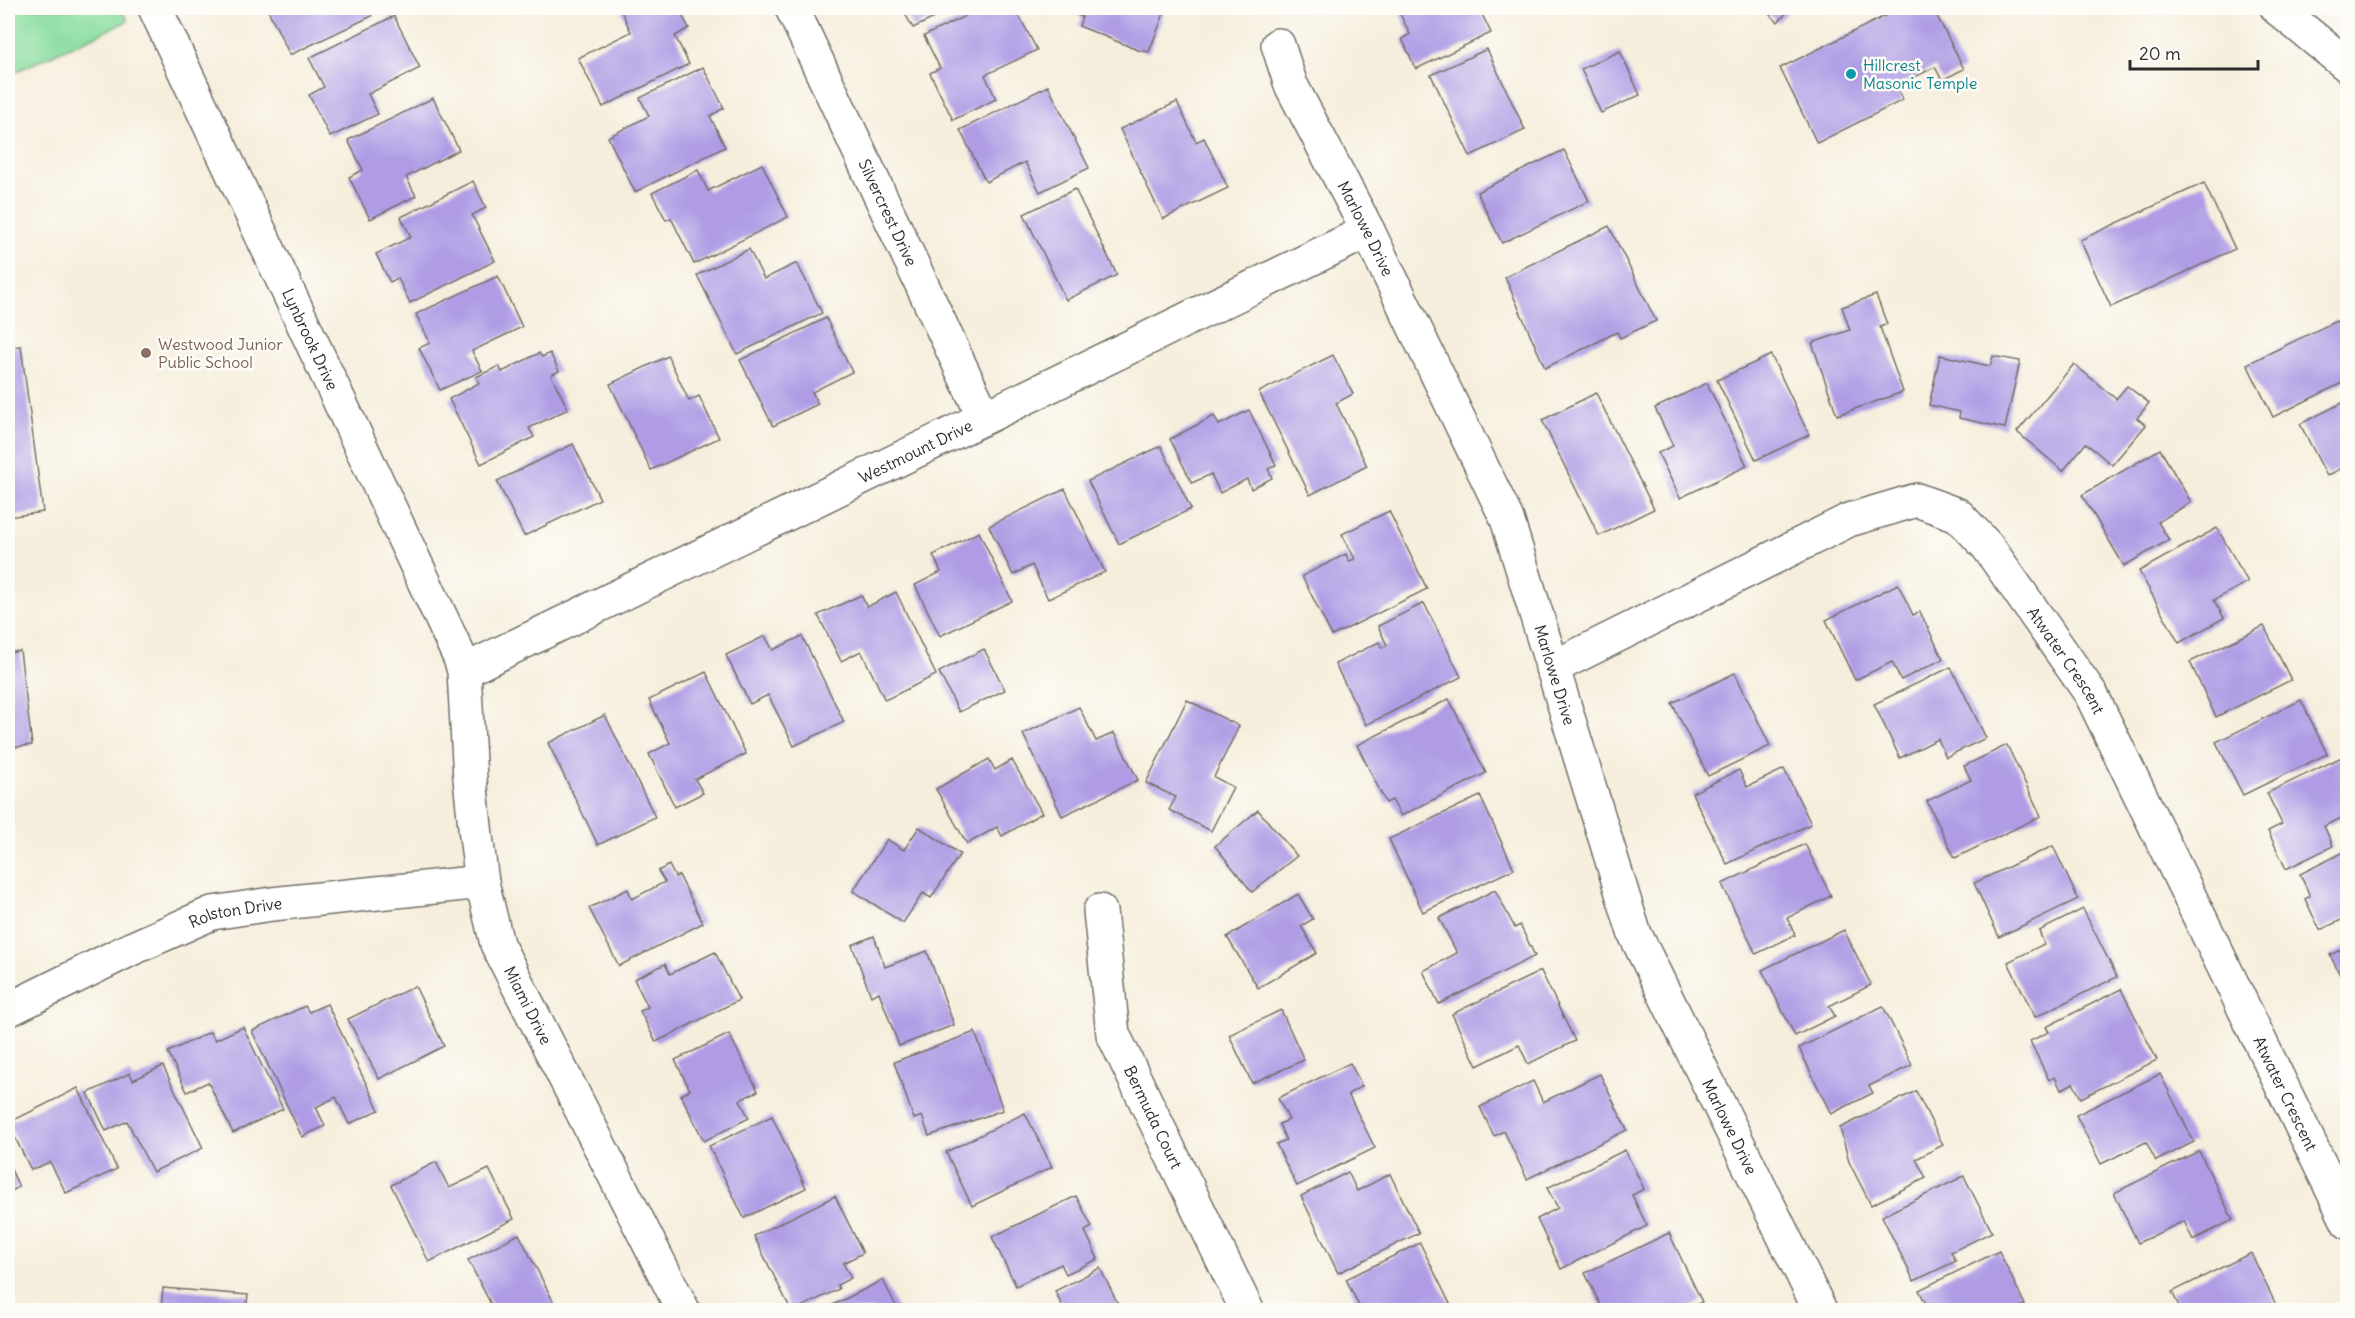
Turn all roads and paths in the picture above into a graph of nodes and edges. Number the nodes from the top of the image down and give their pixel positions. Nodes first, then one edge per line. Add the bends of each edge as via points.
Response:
1 (154, 8) edge
2 (792, 8) edge
3 (2277, 8) edge
4 (1278, 45) dead end
5 (2348, 66) edge
6 (1368, 231) junction
7 (984, 417) junction
8 (1552, 668) junction
9 (464, 671) junction
10 (482, 882) junction
11 (1100, 911) dead end
12 (8, 1010) edge
13 (2348, 1222) edge
14 (683, 1311) edge
15 (1247, 1311) edge
16 (1820, 1311) edge

1 - 9 street, Lynbrook Drive
2 - 7 street, Silvercrest Drive
3 - 5 street
4 - 6 street, Marlowe Drive via 1291,85
6 - 7 street, Westmount Drive
6 - 8 street, Marlowe Drive via 1507,519
7 - 9 street, Westmount Drive
8 - 13 street, Atwater Crescent via 1849,520 1917,500 1958,514 1988,547 2091,694
8 - 16 street, Marlowe Drive via 1634,932
9 - 10 street, Miami Drive via 470,779
10 - 12 street, Rolston Drive via 212,913
10 - 14 street, Miami Drive via 497,944
11 - 15 street, Bermuda Court via 1113,1034

